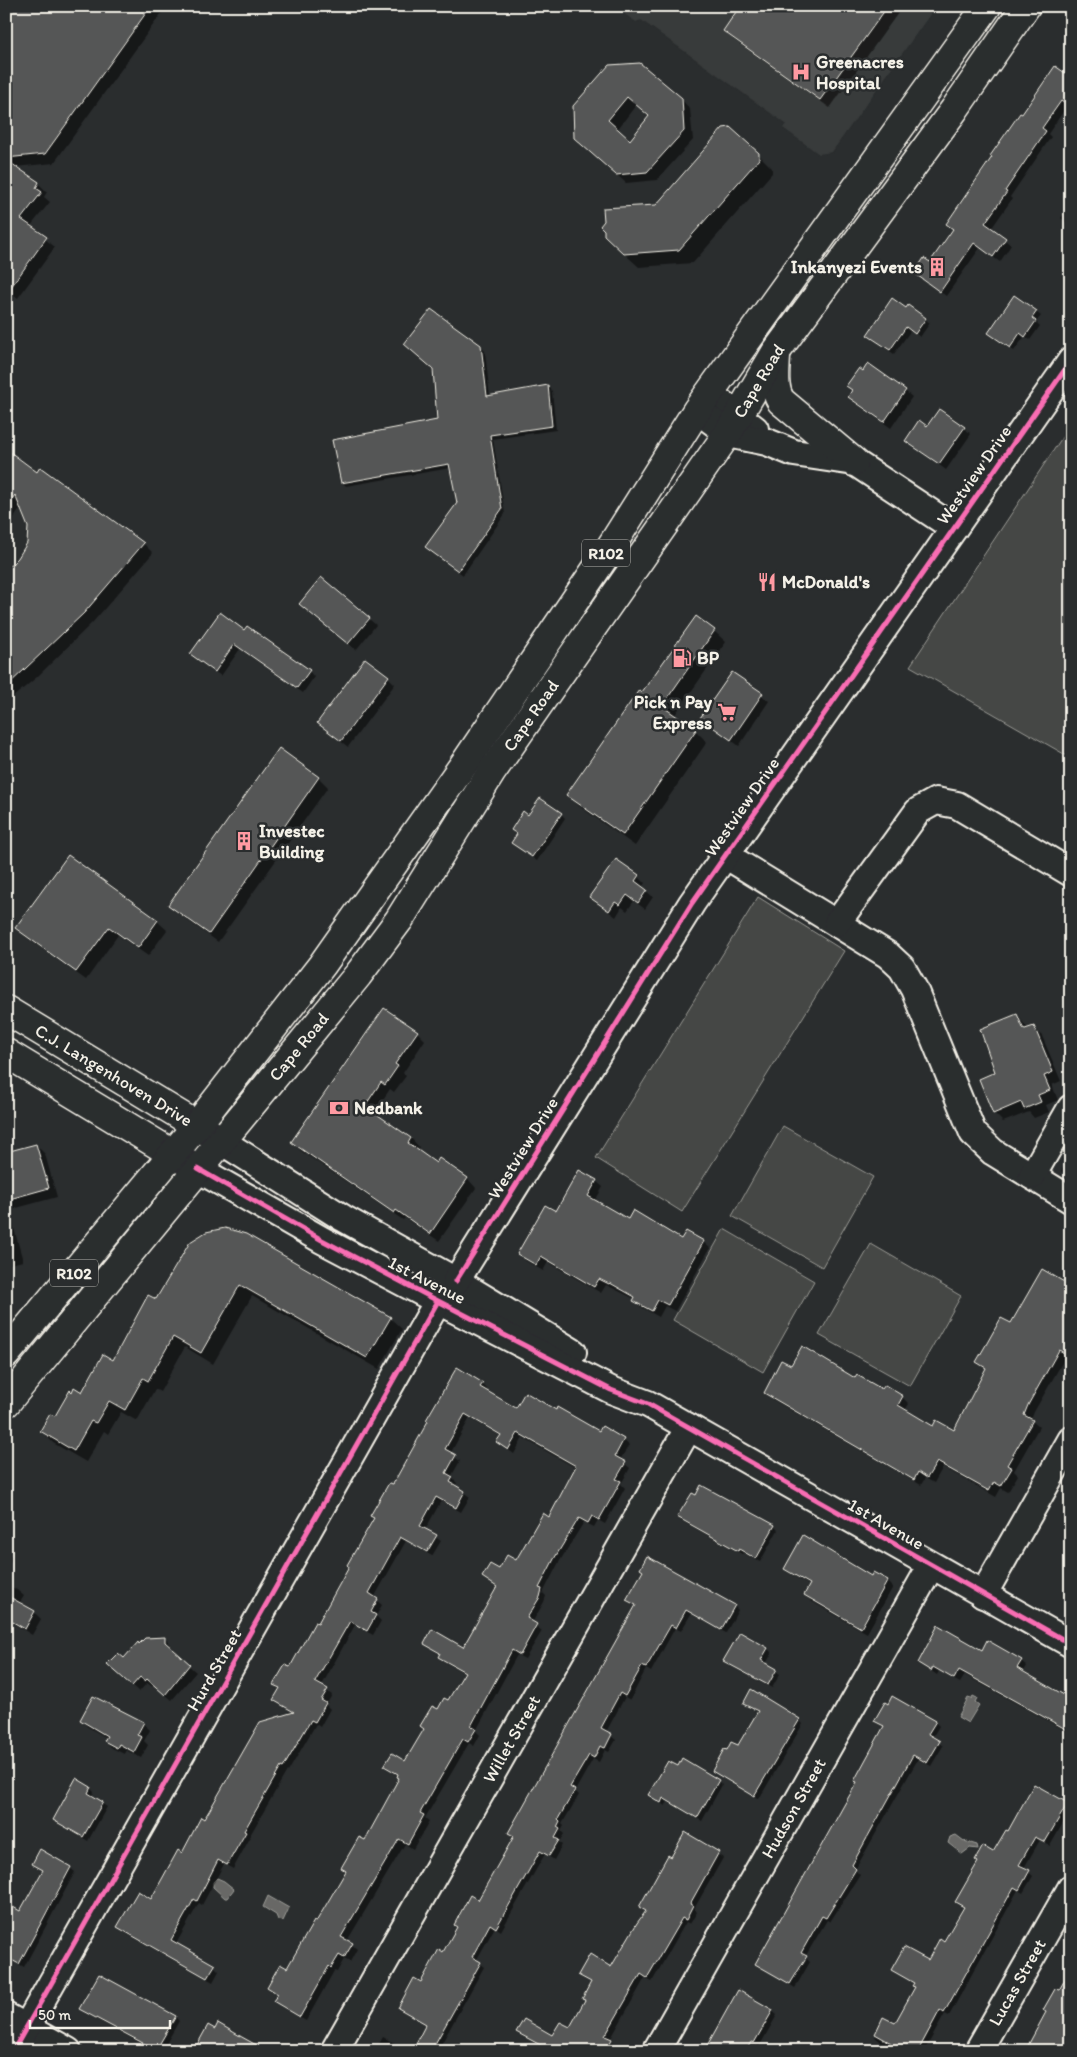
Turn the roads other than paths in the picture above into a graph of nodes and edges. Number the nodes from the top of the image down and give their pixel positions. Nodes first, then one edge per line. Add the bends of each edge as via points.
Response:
1 (987, 6) edge
2 (1026, 6) edge
3 (776, 352) junction
4 (1071, 361) edge
5 (704, 402) junction
6 (733, 424) junction
7 (854, 462) junction
8 (954, 528) junction
9 (725, 855) junction
10 (1071, 873) edge
11 (837, 923) junction
12 (6, 1010) edge
13 (6, 1053) edge
14 (1071, 1108) edge
15 (197, 1124) junction
16 (221, 1141) junction
17 (172, 1154) junction
18 (198, 1169) junction
19 (1032, 1176) junction
20 (1071, 1200) edge
21 (456, 1281) junction
22 (438, 1302) junction
23 (6, 1354) edge
24 (6, 1403) edge
25 (648, 1404) junction
26 (688, 1427) junction
27 (1071, 1440) edge
28 (931, 1566) junction
29 (983, 1595) junction
30 (1071, 1644) edge
31 (1071, 1888) edge
32 (16, 2021) edge
33 (13, 2051) edge
34 (68, 2051) edge
35 (334, 2051) edge
36 (656, 2051) edge
37 (978, 2051) edge

1 - 5 main road, Cape Road / R102
2 - 3 main road, Cape Road / R102
3 - 6 main road, Cape Road / R102
3 - 7 main road via 775,384 781,401
4 - 8 street, Westview Drive
5 - 6 street
5 - 15 main road, Cape Road / R102 via 467,760 322,965
6 - 7 street via 752,426 767,442 794,453
6 - 16 main road, Cape Road / R102 via 491,773 399,920 358,975
7 - 8 street
8 - 9 street, Westview Drive
9 - 11 street
9 - 21 street, Westview Drive
10 - 11 street via 957,805 936,801 918,811
11 - 19 street via 888,955 902,968 914,989 973,1133 993,1152
12 - 15 main road, C.J. Langenhoven Drive
13 - 17 main road
14 - 19 street
15 - 16 main road, C.J. Langenhoven Drive
15 - 17 main road, Cape Road / R102
16 - 18 main road, Cape Road / R102
16 - 21 street, 1st Avenue via 343,1218
17 - 18 main road
17 - 23 main road, Cape Road / R102
18 - 22 street, 1st Avenue
18 - 24 main road, Cape Road / R102
19 - 20 street
21 - 25 street, 1st Avenue via 587,1361
22 - 25 street, 1st Avenue via 611,1390
22 - 32 street, Hurd Street
25 - 26 street, 1st Avenue
26 - 28 street, 1st Avenue
26 - 35 street, Willet Street
27 - 29 street
28 - 29 street, 1st Avenue
28 - 36 street, Hudson Street
29 - 30 street, 1st Avenue
31 - 37 street, Lucas Street
32 - 33 street, Hurd Street
32 - 34 street

